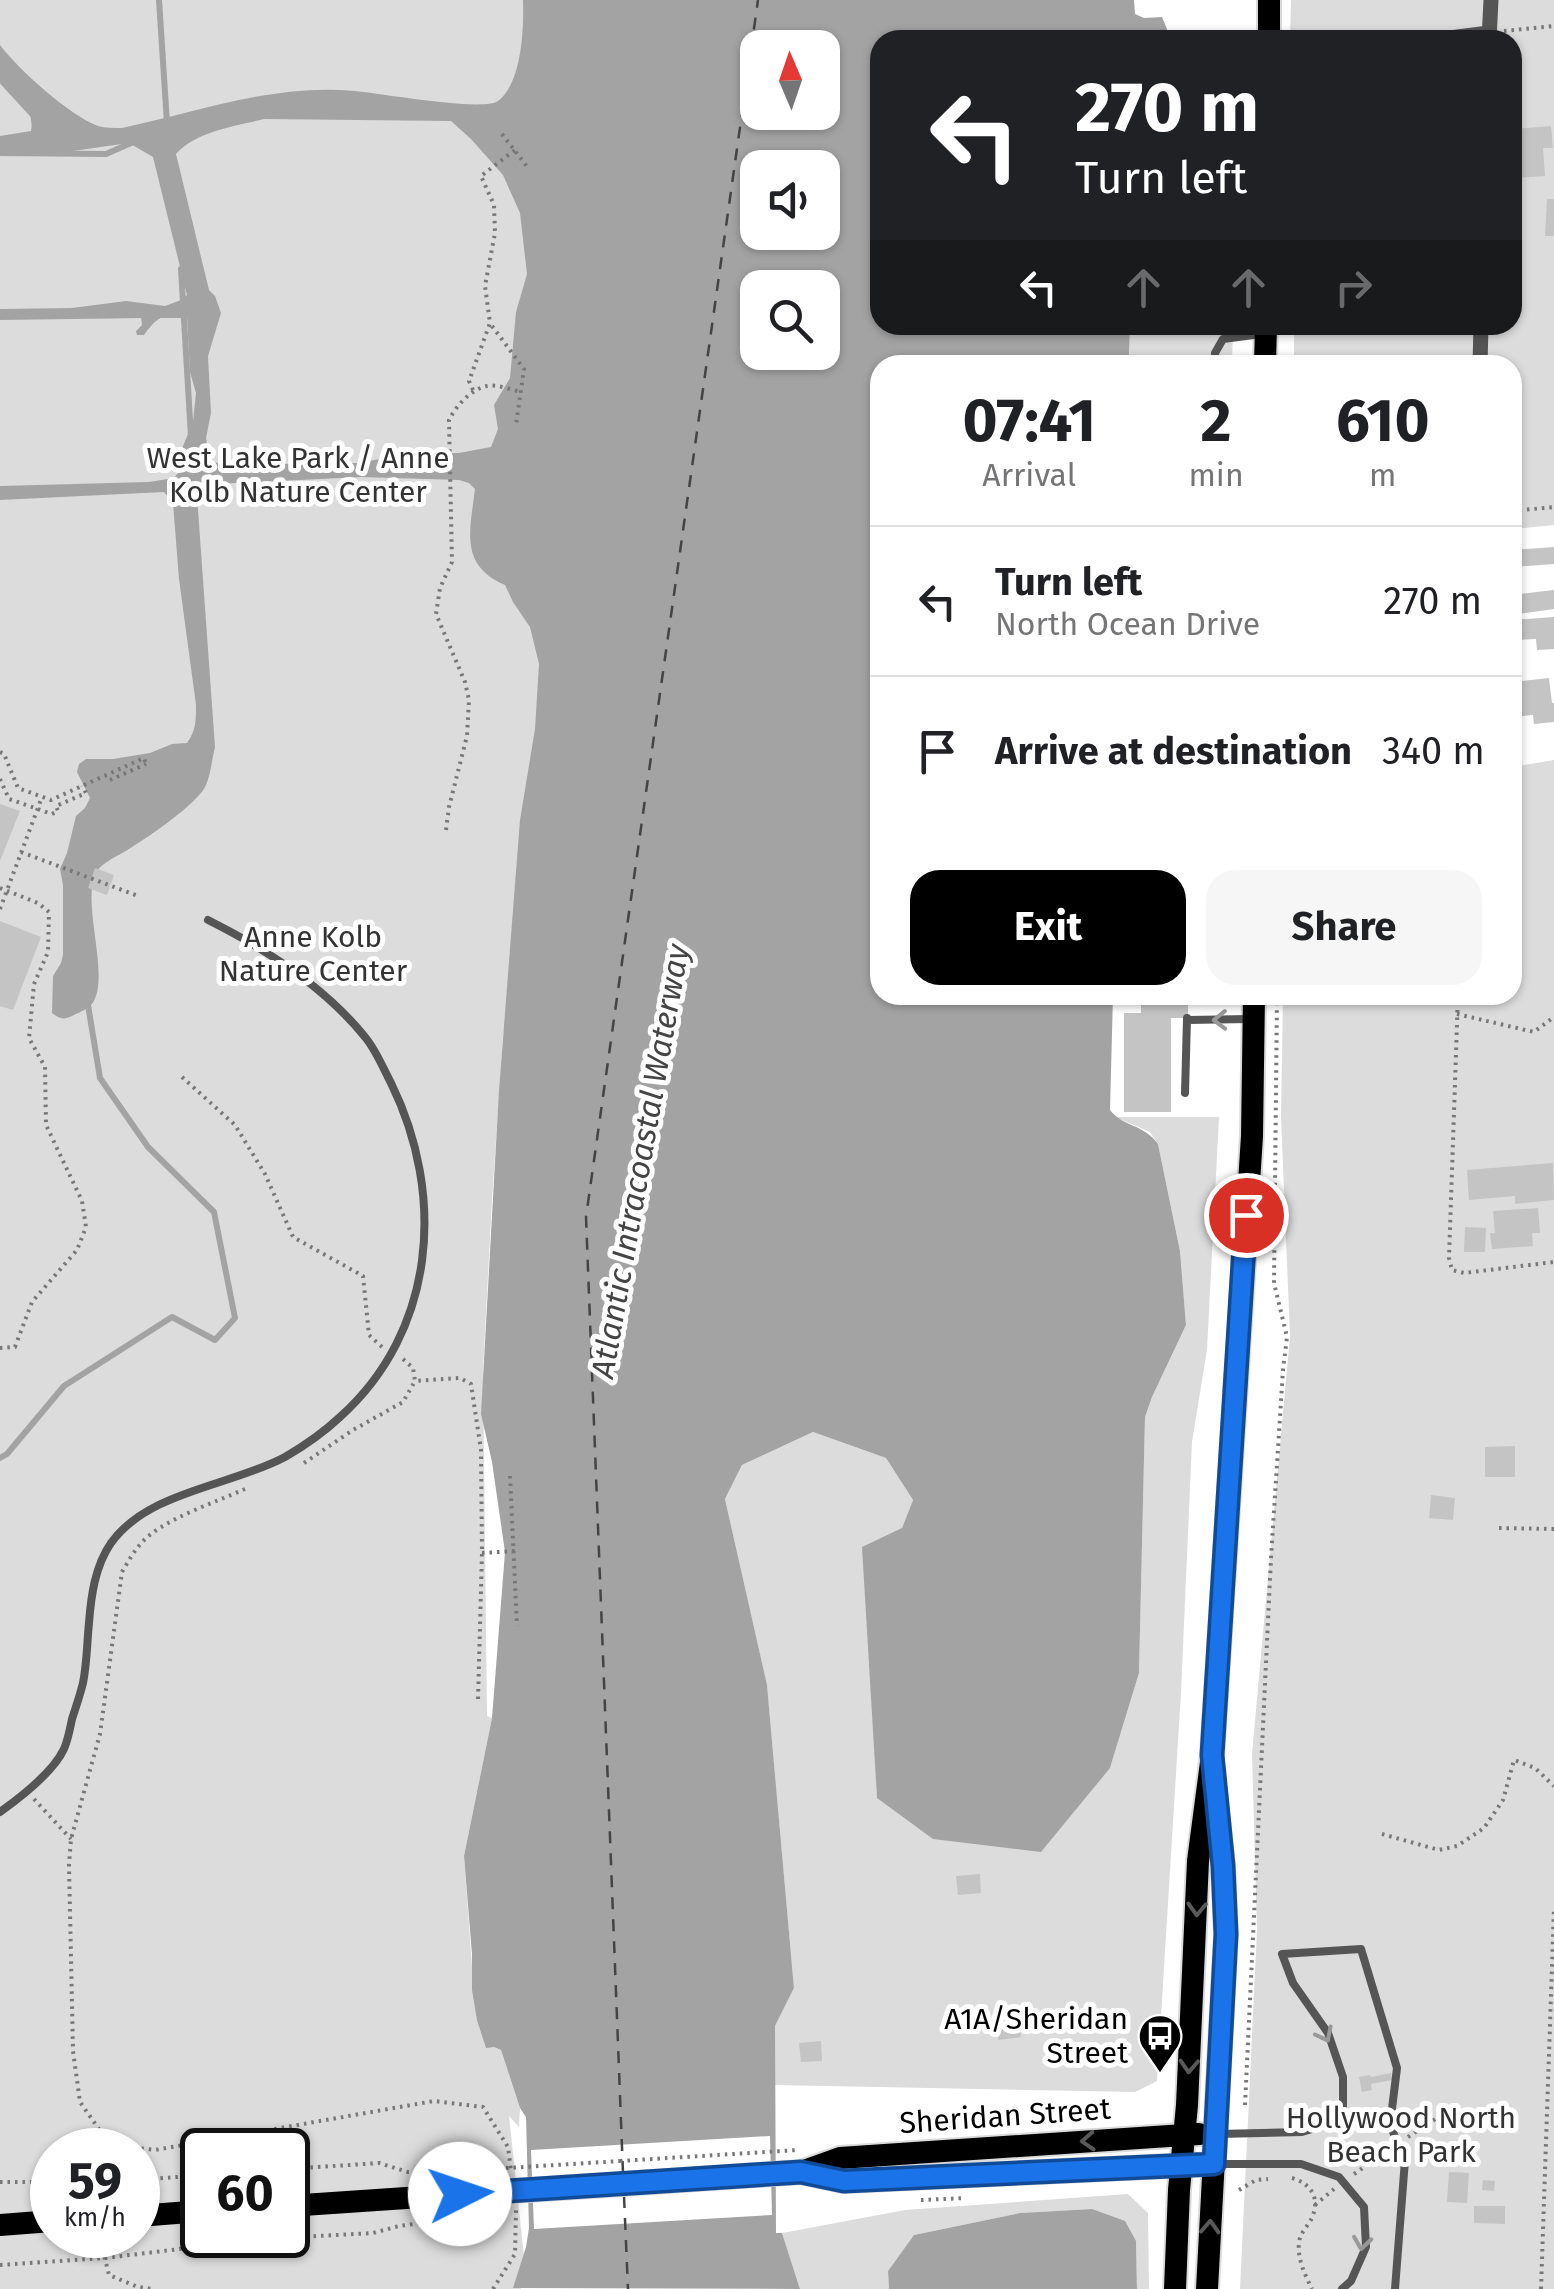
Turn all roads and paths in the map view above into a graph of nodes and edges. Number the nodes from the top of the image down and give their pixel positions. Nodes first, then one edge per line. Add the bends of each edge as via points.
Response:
1 (1270, 0) edge
2 (1491, 0) edge
3 (1554, 26) edge
4 (1270, 30) edge
5 (1489, 30) edge
6 (1522, 31) edge
7 (502, 134) dead end
8 (515, 150) junction
9 (528, 168) dead end
10 (490, 324) junction
11 (1244, 335) edge
12 (1216, 355) edge
13 (474, 392) junction
14 (522, 392) junction
15 (516, 425) dead end
16 (1554, 507) edge
17 (1522, 510) edge
18 (1, 754) edge
19 (0, 779) edge
20 (110, 780) dead end
21 (82, 786) junction
22 (42, 796) junction
23 (38, 809) junction
24 (446, 830) dead end
25 (21, 852) junction
26 (0, 888) edge
27 (7, 891) junction
28 (138, 896) dead end
29 (0, 909) edge
30 (208, 920) dead end
31 (1254, 1005) edge
32 (1277, 1005) edge
33 (1457, 1005) edge
34 (1457, 1014) junction
35 (1554, 1017) edge
36 (1253, 1019) junction
37 (1185, 1093) dead end
38 (1554, 1262) edge
39 (0, 1348) edge
40 (415, 1381) dead end
41 (296, 1466) dead end
42 (510, 1476) dead end
43 (247, 1488) dead end
44 (1499, 1528) dead end
45 (1554, 1529) edge
46 (514, 1551) junction
47 (482, 1553) dead end
48 (517, 1626) dead end
49 (1212, 1755) junction
50 (1554, 1786) edge
51 (28, 1793) junction
52 (0, 1812) edge
53 (1382, 1834) dead end
54 (71, 1839) junction
55 (1554, 1908) edge
56 (1245, 2105) dead end
57 (1449, 2110) dead end
58 (1338, 2122) junction
59 (1390, 2125) junction
60 (1216, 2134) junction
61 (1185, 2135) junction
62 (1398, 2144) junction
63 (802, 2161) junction
64 (1214, 2164) junction
65 (1182, 2166) junction
66 (310, 2168) edge
67 (0, 2182) edge
68 (30, 2182) edge
69 (1342, 2182) junction
70 (503, 2186) junction
71 (1240, 2190) dead end
72 (310, 2204) edge
73 (1315, 2204) junction
74 (474, 2216) dead end
75 (30, 2222) edge
76 (0, 2224) edge
77 (160, 2251) edge
78 (105, 2258) joint
79 (0, 2264) edge
80 (153, 2289) edge
81 (492, 2289) edge
82 (1175, 2289) edge
83 (1207, 2289) edge
84 (1312, 2289) edge
85 (1342, 2289) edge
86 (1395, 2289) edge
87 (1541, 2289) edge

1 - 4 main road
2 - 5 street
3 - 6 path
7 - 8 path
8 - 9 path
8 - 10 path via 481,176 494,205 485,286
10 - 13 path via 470,382
10 - 14 path via 524,370
11 - 12 lane via 1223,340
13 - 14 path via 490,385
13 - 24 path via 449,420 452,562 436,614 469,700
14 - 15 path
16 - 17 path
18 - 22 path via 18,788
19 - 23 path via 9,799
20 - 21 path via 146,764 144,758
21 - 22 path via 52,800
21 - 23 path via 86,793 56,806 58,811
22 - 23 path
23 - 25 path
25 - 27 path
25 - 28 path
26 - 27 path
27 - 29 path
27 - 39 path via 50,912 29,1038 45,1066 46,1125 82,1201 86,1227 77,1250 32,1302 15,1348
30 - 51 lane via 279,960 367,1038 402,1107 418,1161 426,1242 420,1280 392,1353 340,1418 283,1458 148,1510 109,1546 90,1603 83,1682 64,1750
31 - 36 main road
32 - 56 path via 1274,1282 1287,1337
33 - 34 path
34 - 35 path via 1534,1032
34 - 38 path via 1452,1270
36 -> 37 lane via 1187,1019
36 - 49 main road via 1252,1136
40 - 41 path via 403,1402
42 - 46 path
43 - 54 path via 148,1536 122,1572 100,1734
44 - 45 path
46 - 47 path
46 - 48 path
49 - 60 main road via 1226,1934
49 -> 61 main road via 1198,1861
50 - 53 path via 1514,1760 1502,1800 1484,1828 1457,1846 1439,1850
51 - 52 lane
51 - 54 path
54 - 70 path via 72,2050 80,2102 110,2145 155,2150 434,2102 483,2106 508,2147
55 - 87 path
57 - 62 path
58 - 59 lane
59 -> 58 lane via 1398,2068 1361,1948 1282,1954 1293,1983 1328,2033 1342,2077
58 - 60 lane via 1302,2132
59 - 62 lane
60 - 61 main road, Sheridan Street
60 - 64 main road
61 -> 63 main road, Sheridan Street
61 - 65 main road
62 - 69 path
62 - 86 lane via 1406,2160
63 - 65 main road, Sheridan Street via 844,2181
63 - 70 main road, Sheridan Street, bridge
63 - 70 path, bridge
64 - 65 main road, Sheridan Street
64 - 69 lane via 1301,2164
83 -> 64 main road
65 - 82 main road
66 - 70 path via 379,2163
67 - 68 path
69 - 73 path
69 -> 85 lane via 1364,2207 1366,2247
70 - 72 main road, Sheridan Street
70 - 81 path via 516,2218 515,2254
71 - 73 path via 1256,2180 1293,2178 1313,2192
73 - 84 path via 1298,2248
74 - 77 path via 374,2233
75 - 76 main road
78 - 79 path
78 - 80 path via 110,2275

